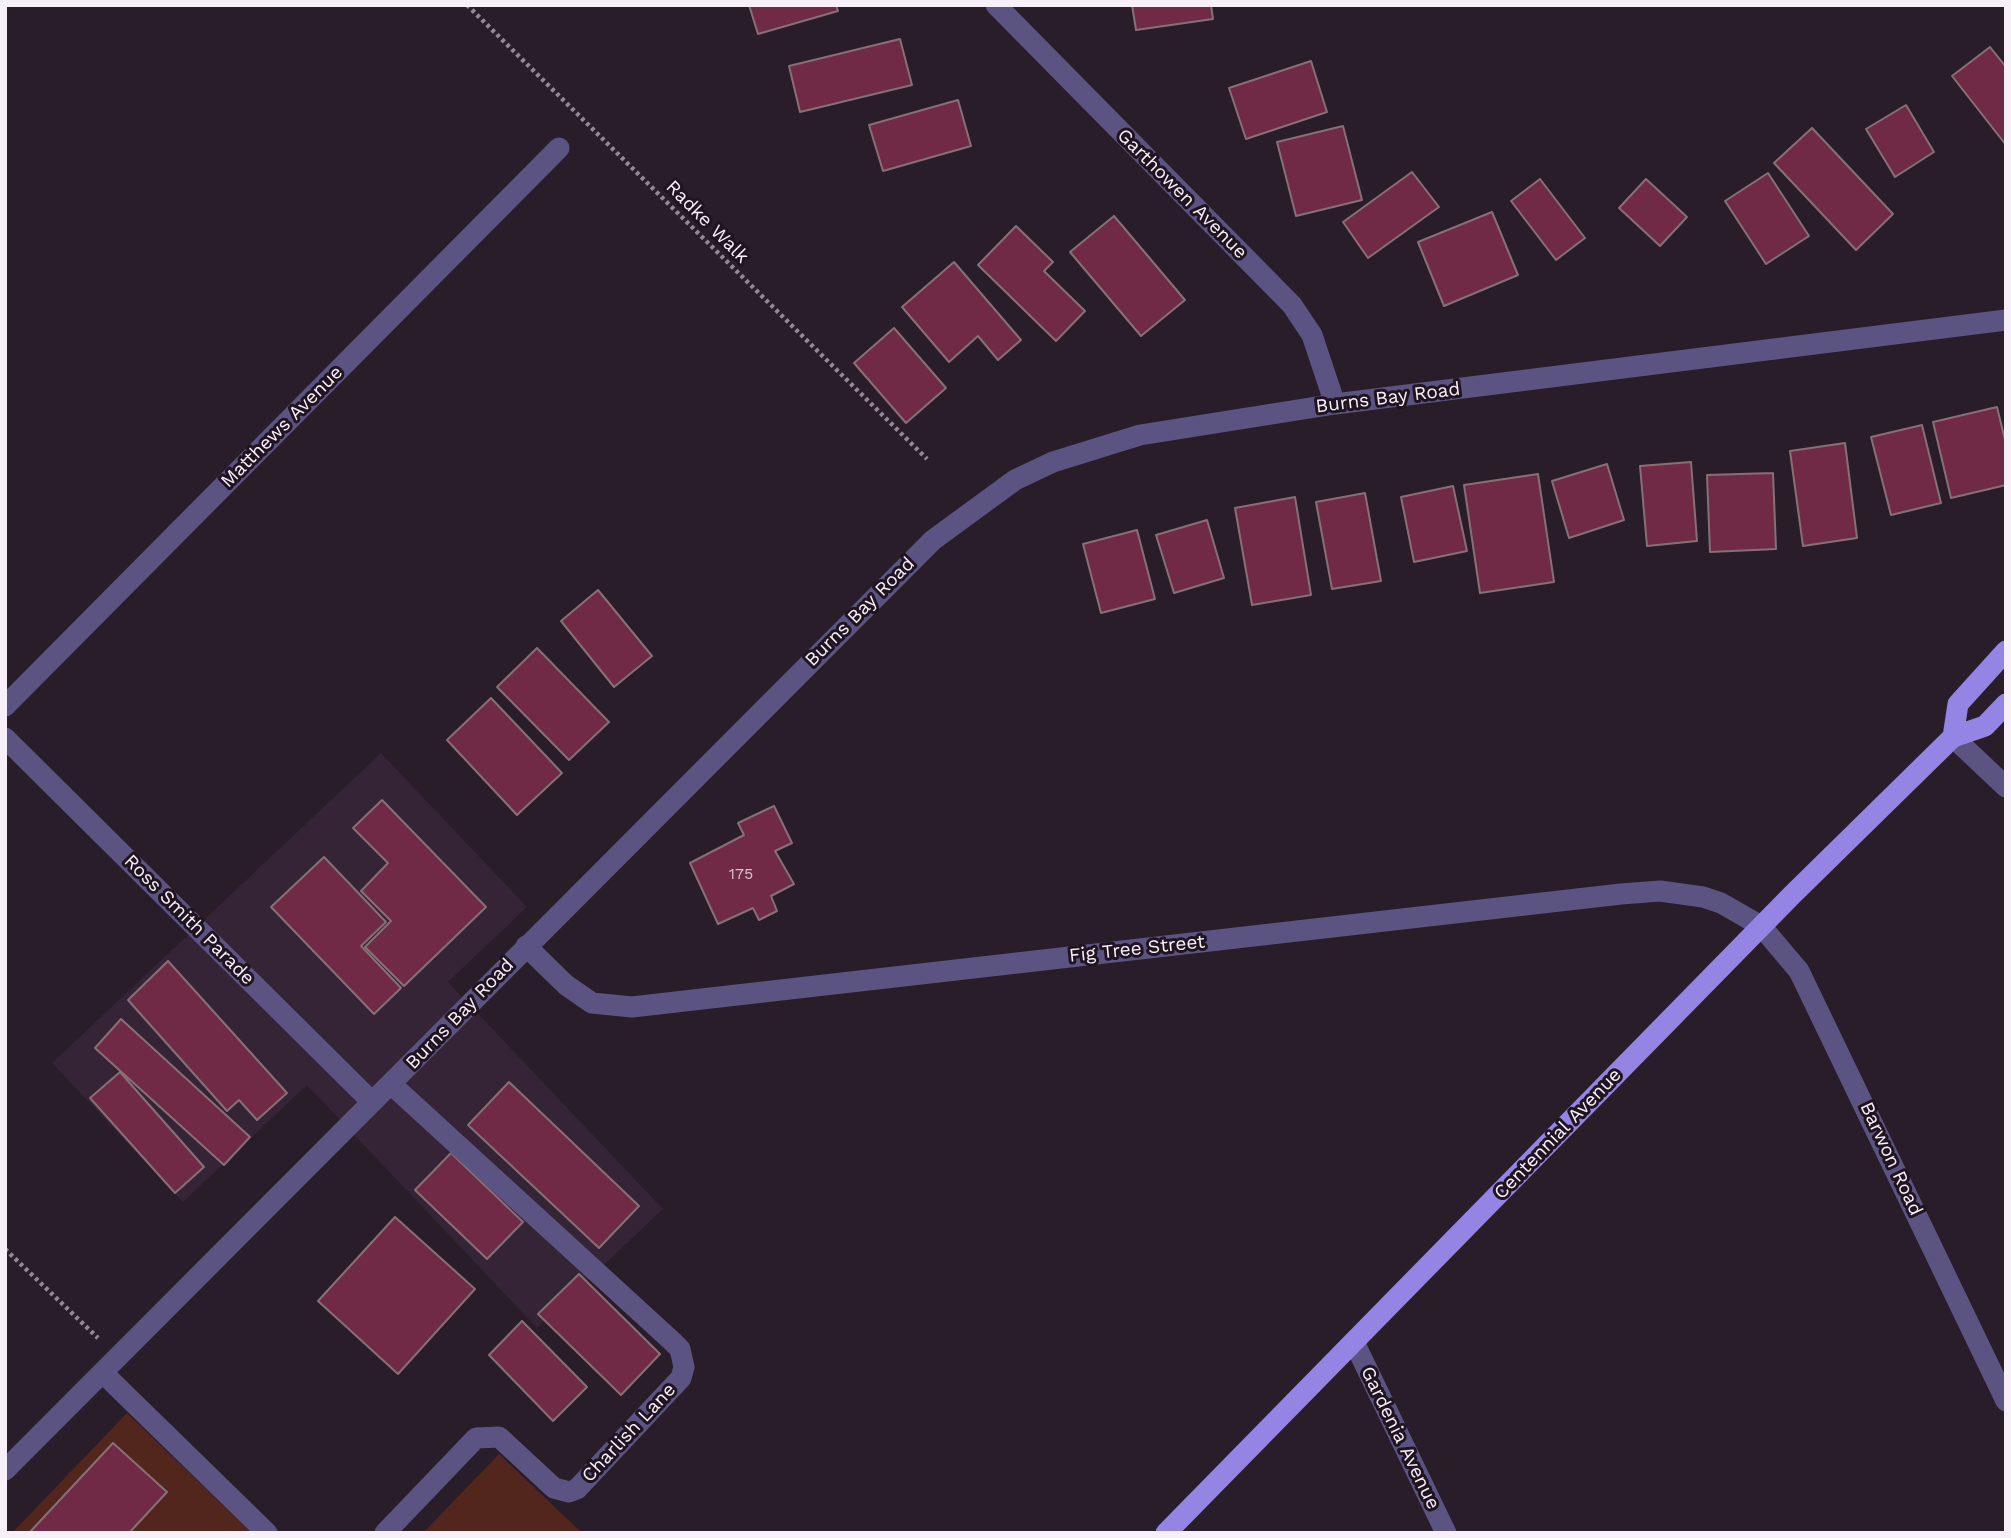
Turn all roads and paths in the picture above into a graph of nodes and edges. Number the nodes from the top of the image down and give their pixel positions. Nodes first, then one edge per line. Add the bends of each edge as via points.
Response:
1 (467, 5) edge
2 (996, 5) edge
3 (559, 148) dead end
4 (2006, 320) edge
5 (1335, 404) junction
6 (927, 459) dead end
7 (2006, 651) edge
8 (2006, 704) edge
9 (5, 706) edge
10 (1953, 737) junction
11 (5, 738) edge
12 (2006, 787) edge
13 (1761, 926) junction
14 (527, 946) junction
15 (391, 1084) junction
16 (372, 1102) junction
17 (5, 1249) edge
18 (1354, 1342) junction
19 (111, 1365) junction
20 (2006, 1401) edge
21 (5, 1470) edge
22 (267, 1533) edge
23 (386, 1533) edge
24 (1166, 1533) edge
25 (1446, 1533) edge

1 - 6 path, Radke Walk
2 - 5 street, Garthowen Avenue via 1292,305 1312,334
3 - 9 street, Matthews Avenue
4 - 5 street, Burns Bay Road
5 - 14 street, Burns Bay Road via 1140,435 1053,462 1015,480 933,540
7 - 10 main road via 1958,704
8 - 10 main road, Centennial Avenue via 1985,726
10 - 12 street
10 - 13 main road, Centennial Avenue
11 - 16 street, Ross Smith Parade
13 - 14 street, Fig Tree Street via 1721,903 1660,891 632,1007 592,1003 566,985
13 - 18 main road, Centennial Avenue
13 - 20 street, Barwon Road via 1811,991
14 - 15 street, Burns Bay Road
15 - 16 street, Burns Bay Road
15 - 23 street, Charlish Lane via 673,1342 680,1349 684,1367 681,1378 577,1489 554,1488 499,1437 476,1438
16 - 19 street, Burns Bay Road
17 - 19 path
18 - 24 main road, Centennial Avenue
18 - 25 street, Gardenia Avenue
19 - 21 street, Burns Bay Road
19 - 22 street

